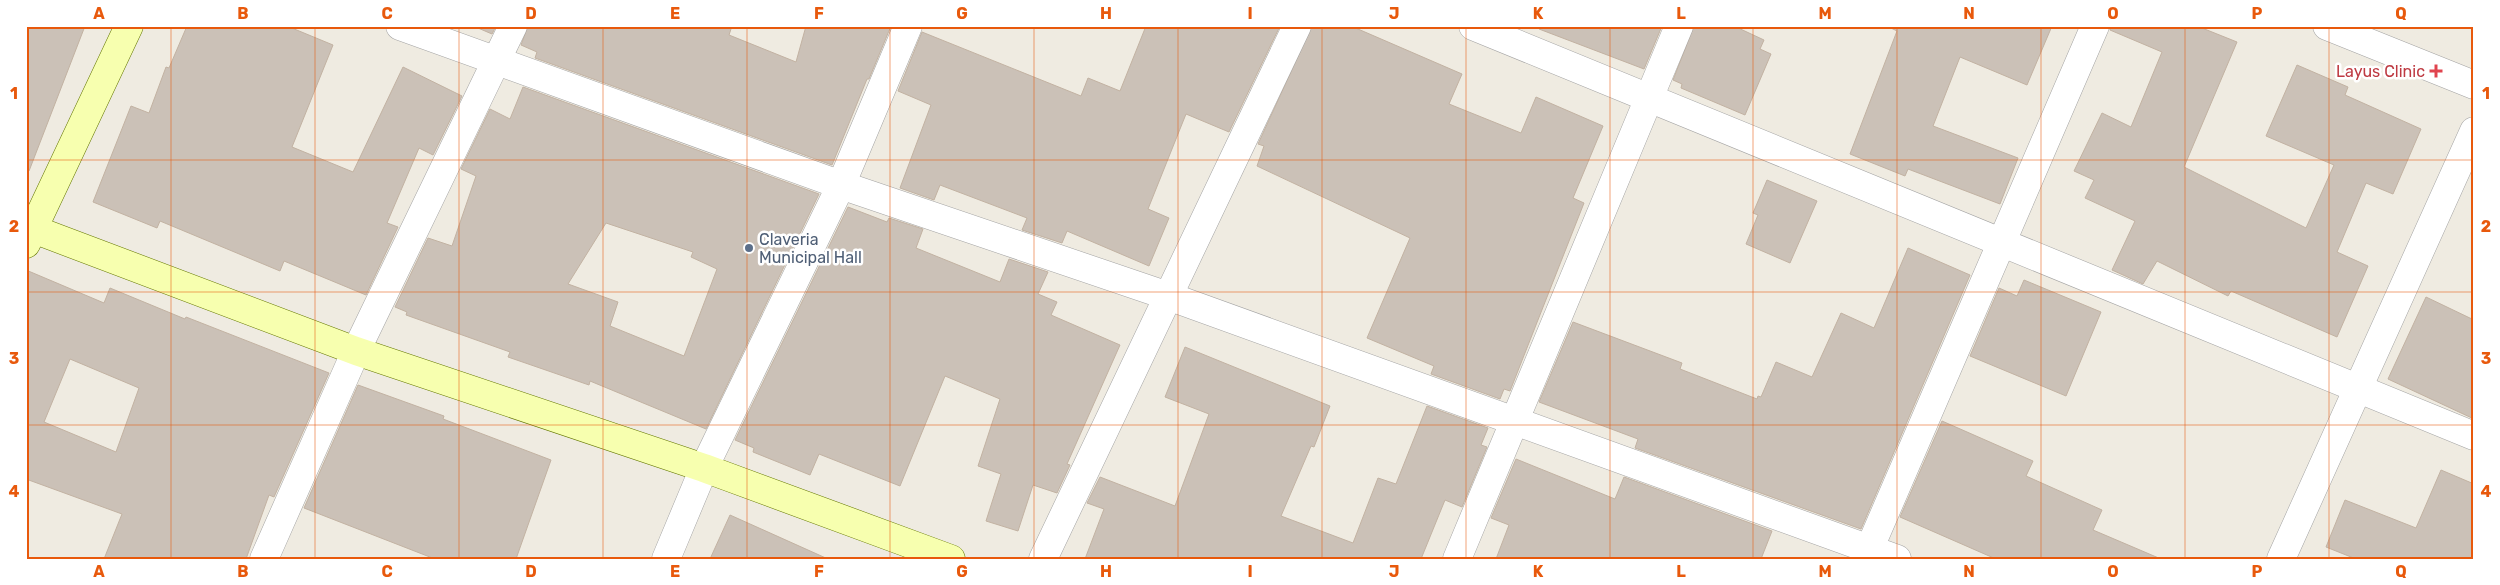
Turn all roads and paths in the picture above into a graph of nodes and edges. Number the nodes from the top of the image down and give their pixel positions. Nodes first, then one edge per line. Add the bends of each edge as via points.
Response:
1 (129, 26) edge
2 (400, 26) edge
3 (513, 26) edge
4 (908, 26) edge
5 (1297, 26) edge
6 (1473, 26) edge
7 (1679, 26) edge
8 (2095, 26) edge
9 (2327, 26) edge
10 (497, 62) junction
11 (2474, 85) edge
12 (1648, 100) junction
13 (2474, 131) edge
14 (841, 185) junction
15 (28, 233) edge
16 (2003, 242) junction
17 (1168, 296) junction
18 (356, 351) junction
19 (2357, 388) junction
20 (1514, 421) junction
21 (2474, 436) edge
22 (704, 468) junction
23 (1867, 554) edge
24 (264, 559) edge
25 (666, 559) edge
26 (951, 559) edge
27 (1043, 559) edge
28 (1457, 559) edge
29 (1897, 559) edge
30 (2280, 559) edge

1 - 15 street
2 - 10 street
3 - 10 street
4 - 14 street
5 - 17 street
6 - 12 street
7 - 12 street
8 - 16 street
9 - 11 street
10 - 14 street
10 - 18 street
12 - 16 street
12 - 20 street
13 - 19 street
14 - 17 street
14 - 22 street
15 - 18 street
16 - 19 street
16 - 23 street
17 - 20 street
17 - 27 street
18 - 22 street
18 - 24 street
19 - 21 street
19 - 30 street
20 - 23 street
20 - 28 street
22 - 25 street
22 - 26 street
23 - 29 street

